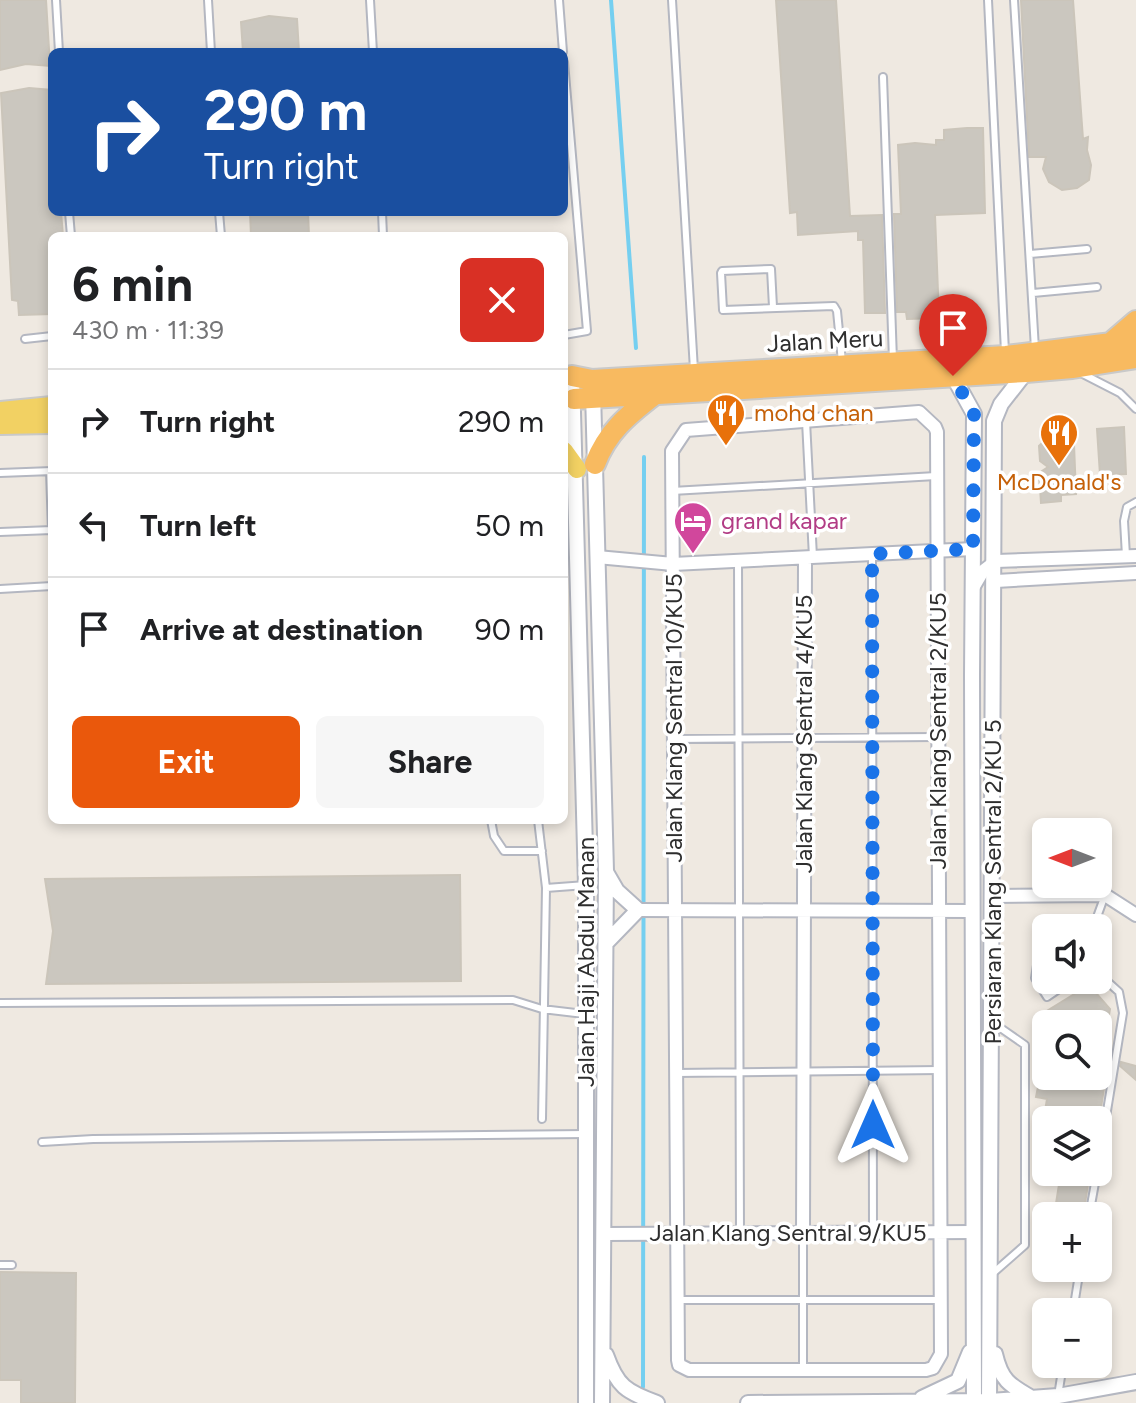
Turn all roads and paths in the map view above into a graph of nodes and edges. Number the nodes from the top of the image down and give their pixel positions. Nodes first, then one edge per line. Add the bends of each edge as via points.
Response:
1 (56, 0) edge
2 (208, 0) edge
3 (370, 0) edge
4 (559, 0) edge
5 (672, 0) edge
6 (988, 0) edge
7 (1014, 0) edge
8 (59, 48) edge
9 (211, 48) edge
10 (373, 48) edge
11 (563, 48) edge
12 (883, 77) dead end
13 (568, 109) edge
14 (1087, 249) dead end
15 (1030, 254) junction
16 (1097, 287) dead end
17 (1033, 293) junction
18 (773, 307) junction
19 (1136, 321) edge
20 (568, 334) edge
21 (48, 336) edge
22 (25, 339) dead end
23 (1136, 340) edge
24 (1108, 345) junction
25 (1006, 356) junction
26 (1136, 358) edge
27 (1031, 362) junction
28 (893, 363) junction
29 (842, 366) junction
30 (1072, 368) junction
31 (694, 374) junction
32 (953, 376) junction
33 (576, 388) edge
34 (654, 395) junction
35 (48, 406) edge
36 (1136, 409) edge
37 (0, 411) edge
38 (806, 421) junction
39 (48, 424) edge
40 (0, 425) edge
41 (568, 454) edge
42 (586, 466) junction
43 (48, 471) edge
44 (0, 473) edge
45 (937, 476) junction
46 (810, 483) junction
47 (672, 491) junction
48 (1136, 502) edge
49 (48, 531) edge
50 (0, 532) edge
51 (973, 549) junction
52 (938, 551) junction
53 (872, 554) junction
54 (1131, 556) edge
55 (597, 557) junction
56 (809, 558) junction
57 (738, 561) junction
58 (996, 561) junction
59 (673, 564) junction
60 (1136, 573) edge
61 (996, 581) junction
62 (48, 586) edge
63 (0, 589) edge
64 (972, 590) junction
65 (972, 675) junction
66 (995, 676) junction
67 (872, 737) junction
68 (939, 737) junction
69 (738, 738) junction
70 (804, 738) junction
71 (674, 739) junction
72 (492, 824) edge
73 (539, 824) edge
74 (542, 851) junction
75 (606, 871) junction
76 (586, 885) junction
77 (546, 888) junction
78 (993, 896) junction
79 (1032, 896) edge
80 (1110, 898) edge
81 (638, 910) junction
82 (675, 910) junction
83 (739, 910) junction
84 (804, 911) junction
85 (872, 911) junction
86 (939, 911) junction
87 (972, 911) junction
88 (1131, 912) edge
89 (606, 943) junction
90 (1112, 986) edge
91 (0, 1003) edge
92 (542, 1009) junction
93 (587, 1015) junction
94 (992, 1022) junction
95 (940, 1070) junction
96 (873, 1071) junction
97 (740, 1072) junction
98 (803, 1072) junction
99 (676, 1073) junction
100 (1108, 1106) edge
101 (542, 1119) dead end
102 (587, 1134) junction
103 (42, 1142) dead end
104 (940, 1232) junction
105 (973, 1232) junction
106 (677, 1233) junction
107 (740, 1233) junction
108 (803, 1233) junction
109 (873, 1233) junction
110 (604, 1234) junction
111 (0, 1265) edge
112 (12, 1265) dead end
113 (992, 1274) junction
114 (677, 1300) junction
115 (803, 1300) junction
116 (941, 1300) junction
117 (991, 1338) junction
118 (973, 1344) junction
119 (603, 1347) junction
120 (803, 1370) junction
121 (1061, 1378) edge
122 (1136, 1382) edge
123 (1058, 1396) junction
124 (1032, 1398) junction
125 (918, 1400) junction
126 (973, 1402) edge
127 (990, 1402) edge
128 (586, 1403) edge
129 (602, 1403) edge
130 (657, 1403) edge
131 (748, 1403) edge

1 - 8 lane
2 - 9 lane
3 - 10 lane
4 - 11 lane
5 - 31 lane
6 - 25 lane
7 - 15 lane
12 - 28 lane
13 - 20 lane via 587,331
14 - 15 lane
15 - 17 lane
16 - 17 lane
17 - 27 lane
18 - 18 lane via 723,310 722,271 771,269
18 - 29 lane via 834,306
19 - 24 highway
21 - 22 lane
23 - 24 highway, Jalan Meru
24 - 27 highway, Jalan Meru
25 - 27 highway, Jalan Meru
25 - 28 highway, Jalan Meru
26 - 30 highway, Jalan Meru
27 - 30 highway, Jalan Meru
27 - 32 highway, Jalan Meru
27 - 58 street, Persiaran Klang Sentral 2/KU 5 via 994,421
28 - 29 highway, Jalan Meru
29 - 31 highway, Jalan Meru
30 - 36 lane via 1120,393
31 - 33 highway, Jalan Meru
32 - 34 highway, Jalan Meru
32 - 51 street, Persiaran Klang Sentral 2/KU 5 via 974,414
33 - 34 highway, Jalan Meru
33 - 42 street, Jalan Haji Abdul Manan
34 - 42 highway via 623,418
35 - 37 main road
38 - 45 street, Jalan Klang Sentral 10/KU5 via 922,413 937,432
38 - 46 lane
38 - 47 street, Jalan Klang Sentral 10/KU5 via 686,430 672,451
39 - 40 main road
41 - 42 main road
42 - 55 street, Jalan Haji Abdul Manan
42 - 76 street, Jalan Haji Abdul Manan
43 - 44 lane
45 - 46 lane
45 - 52 street, Jalan Klang Sentral 10/KU5
46 - 47 lane
46 - 56 lane
47 - 59 street, Jalan Klang Sentral 10/KU5
48 - 54 lane via 1125,514
49 - 50 lane
51 - 52 street
51 - 64 street, Persiaran Klang Sentral 2/KU 5
52 - 53 street
52 - 68 street, Jalan Klang Sentral 2/KU5
53 - 56 street
53 - 67 lane
54 - 58 street
55 - 59 street
55 - 75 street, Jalan Haji Abdul Manan
56 - 57 street
56 - 70 street, Jalan Klang Sentral 4/KU5
57 - 59 street
57 - 69 lane
58 - 61 street, Persiaran Klang Sentral 2/KU 5
58 - 64 street
59 - 71 street, Jalan Klang Sentral 10/KU5
60 - 61 street
61 - 66 street, Persiaran Klang Sentral 2/KU 5
62 - 63 lane
64 - 65 street, Persiaran Klang Sentral 2/KU 5
65 - 66 street
65 - 87 street, Persiaran Klang Sentral 2/KU 5
66 - 78 street, Persiaran Klang Sentral 2/KU 5
67 - 68 lane
67 - 70 lane
67 - 85 lane
68 - 86 street, Jalan Klang Sentral 2/KU5
69 - 70 lane
69 - 71 lane
69 - 83 lane
70 - 84 street, Jalan Klang Sentral 4/KU5
71 - 82 street, Jalan Klang Sentral 10/KU5
72 - 74 lane via 504,851
73 - 74 lane
74 - 77 lane
75 - 81 street via 617,891
75 - 89 street, Jalan Haji Abdul Manan
76 - 77 lane
76 - 93 street, Jalan Haji Abdul Manan
77 - 92 lane
78 - 79 street
78 - 94 street, Persiaran Klang Sentral 2/KU 5
80 - 88 street
81 - 82 street
81 - 89 street
82 - 83 street
82 - 99 street, Jalan Klang Sentral 10/KU5
83 - 84 street
83 - 97 lane
84 - 85 street
84 - 98 street, Jalan Klang Sentral 4/KU5
85 - 86 street
85 - 96 lane
86 - 87 street
86 - 95 street, Jalan Klang Sentral 2/KU5
87 - 105 street, Persiaran Klang Sentral 2/KU 5
89 - 110 street, Jalan Haji Abdul Manan
90 - 100 lane via 1119,992 1123,1013
91 - 92 lane via 513,1000
92 - 93 lane
92 - 101 lane
93 - 102 street, Jalan Haji Abdul Manan
94 - 113 street, Persiaran Klang Sentral 2/KU 5
94 - 113 lane via 1025,1045 1025,1245
95 - 96 lane
95 - 104 street, Jalan Klang Sentral 2/KU5
96 - 98 lane
96 - 109 lane
97 - 98 lane
97 - 99 lane
97 - 107 lane
98 - 108 street, Jalan Klang Sentral 4/KU5
99 - 106 street, Jalan Klang Sentral 10/KU5
102 - 103 lane
102 - 128 street, Jalan Haji Abdul Manan
104 - 105 street, Jalan Klang Sentral 9/KU5
104 - 109 street, Jalan Klang Sentral 9/KU5
104 - 116 street, Jalan Klang Sentral 2/KU5
105 - 118 street, Persiaran Klang Sentral 2/KU 5
106 - 107 street, Jalan Klang Sentral 9/KU5
106 - 110 street, Jalan Klang Sentral 9/KU5
106 - 114 street, Jalan Klang Sentral 10/KU5
107 - 108 street, Jalan Klang Sentral 9/KU5
108 - 109 street, Jalan Klang Sentral 9/KU5
108 - 115 lane
110 - 119 street, Jalan Haji Abdul Manan
111 - 112 lane
113 - 117 street, Persiaran Klang Sentral 2/KU 5
114 - 115 lane
114 - 120 street, Jalan Klang Sentral 10/KU5 via 678,1360 683,1369
115 - 116 lane
115 - 120 lane
116 - 120 street, Jalan Klang Sentral 2/KU5 via 941,1354 933,1368
117 - 124 street via 1007,1384
117 - 127 street, Persiaran Klang Sentral 2/KU 5
118 - 125 street via 958,1381
118 - 126 street, Persiaran Klang Sentral 2/KU 5
119 - 129 street, Jalan Haji Abdul Manan
119 - 130 street via 621,1386
121 - 123 lane
122 - 123 street
123 - 124 street
124 - 127 street
125 - 126 street
125 - 131 street
126 - 127 street

